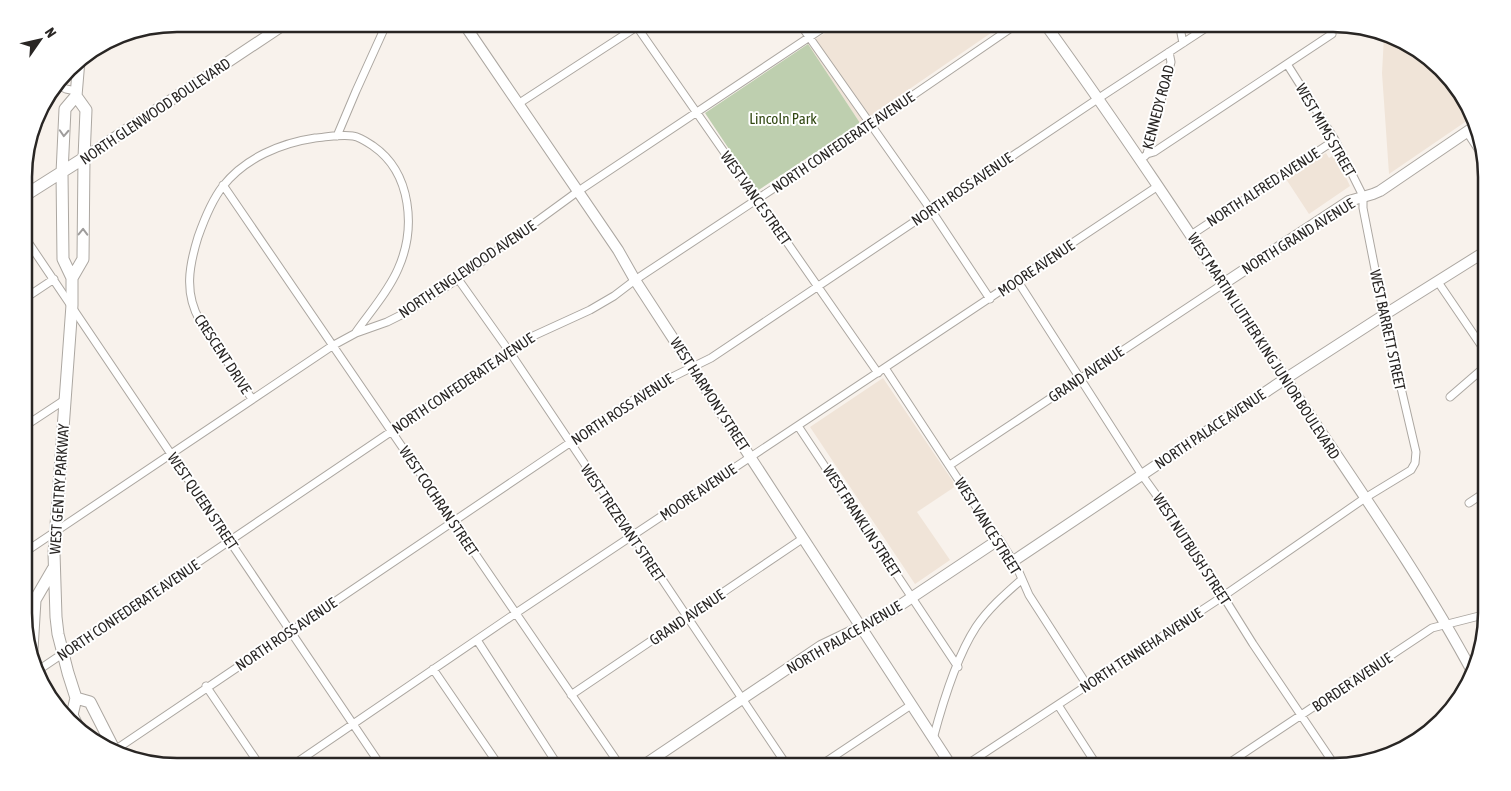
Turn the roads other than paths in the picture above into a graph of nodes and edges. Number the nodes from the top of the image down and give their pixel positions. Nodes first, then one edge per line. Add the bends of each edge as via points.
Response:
1 (273, 32) edge
2 (383, 32) edge
3 (469, 32) edge
4 (627, 32) edge
5 (643, 32) edge
6 (806, 32) edge
7 (817, 32) edge
8 (1005, 32) edge
9 (1051, 32) edge
10 (1181, 32) edge
11 (1200, 32) edge
12 (1332, 34) dead end
13 (809, 37) junction
14 (1183, 43) junction
15 (1169, 52) junction
16 (1287, 64) junction
17 (78, 73) edge
18 (64, 88) edge
19 (76, 94) junction
20 (1098, 98) junction
21 (518, 104) junction
22 (696, 112) junction
23 (871, 124) junction
24 (1470, 129) edge
25 (337, 136) junction
26 (1335, 140) junction
27 (1144, 156) junction
28 (84, 158) junction
29 (62, 173) junction
30 (223, 186) junction
31 (1158, 186) junction
32 (33, 191) edge
33 (578, 192) junction
34 (1363, 196) junction
35 (757, 199) junction
36 (931, 210) junction
37 (1191, 235) junction
38 (33, 249) edge
39 (1478, 256) edge
40 (72, 278) junction
41 (54, 279) junction
42 (458, 279) junction
43 (635, 280) junction
44 (1017, 280) junction
45 (1438, 282) junction
46 (1223, 284) junction
47 (817, 286) junction
48 (33, 293) edge
49 (990, 299) junction
50 (72, 305) junction
51 (1384, 315) junction
52 (356, 332) junction
53 (1478, 342) edge
54 (332, 346) junction
55 (509, 351) junction
56 (692, 367) junction
57 (885, 368) junction
58 (1478, 372) edge
59 (878, 373) junction
60 (1080, 379) junction
61 (1285, 379) junction
62 (66, 398) junction
63 (1450, 398) dead end
64 (252, 399) junction
65 (32, 421) edge
66 (798, 426) junction
67 (391, 431) junction
68 (570, 443) junction
69 (171, 453) junction
70 (751, 456) junction
71 (1415, 463) joint
72 (950, 465) junction
73 (1142, 474) junction
74 (1478, 497) edge
75 (1365, 498) junction
76 (1469, 503) dead end
77 (453, 521) junction
78 (56, 532) junction
79 (632, 536) junction
80 (802, 539) junction
81 (998, 540) junction
82 (230, 541) junction
83 (32, 547) edge
84 (1012, 562) junction
85 (54, 568) junction
86 (1022, 580) junction
87 (1222, 597) junction
88 (912, 598) junction
89 (516, 613) junction
90 (1478, 616) edge
91 (687, 617) junction
92 (1445, 625) junction
93 (33, 626) edge
94 (860, 627) junction
95 (291, 631) junction
96 (477, 640) junction
97 (62, 654) junction
98 (1469, 666) edge
99 (43, 667) edge
100 (958, 667) junction
101 (433, 669) junction
102 (1087, 685) junction
103 (206, 686) junction
104 (571, 695) junction
105 (76, 698) junction
106 (742, 699) junction
107 (911, 705) junction
108 (1058, 705) junction
109 (72, 713) edge
110 (1301, 716) junction
111 (353, 724) junction
112 (933, 739) junction
113 (110, 742) edge
114 (120, 747) edge
115 (256, 758) edge
116 (303, 758) edge
117 (376, 758) edge
118 (494, 758) edge
119 (553, 758) edge
120 (615, 758) edge
121 (654, 758) edge
122 (782, 758) edge
123 (832, 758) edge
124 (946, 758) edge
125 (977, 758) edge
126 (1092, 758) edge
127 (1237, 758) edge
128 (1330, 758) edge

1 - 28 street, NORTH GLENWOOD BOULEVARD
2 - 25 street
3 - 21 street, WEST HARMONY STREET
4 - 21 street
5 - 22 street, WEST VANCE STREET
6 - 13 street
7 - 13 street, NORTH ENGLEWOOD AVENUE
8 - 23 street, NORTH CONFEDERATE AVENUE
9 - 20 street, WEST MARTIN LUTHER KING JUNIOR BOULEVARD
10 - 14 street
11 - 14 street, NORTH ROSS AVENUE
12 - 16 street
13 - 22 street, NORTH ENGLEWOOD AVENUE
13 - 23 street
14 - 15 street, NORTH ROSS AVENUE
15 - 20 street, NORTH ROSS AVENUE
15 - 27 street, KENNEDY ROAD via 1171,62
16 - 26 street, WEST MIMS STREET
16 - 27 street
17 - 19 main road, WEST GENTRY PARKWAY
18 - 19 street
19 - 28 main road, WEST GENTRY PARKWAY via 86,110
19 -> 29 main road, WEST GENTRY PARKWAY via 65,109
20 - 27 street, WEST MARTIN LUTHER KING JUNIOR BOULEVARD
20 - 36 street, NORTH ROSS AVENUE
21 - 33 street, WEST HARMONY STREET
22 - 33 street, NORTH ENGLEWOOD AVENUE
22 - 35 street, WEST VANCE STREET
23 - 35 street, NORTH CONFEDERATE AVENUE
23 - 36 street
24 - 34 street, NORTH GRAND AVENUE via 1380,191
25 - 30 street, CRESCENT DRIVE via 308,139 265,152
25 - 52 street, CRESCENT DRIVE via 353,136 378,150 396,171 407,202 408,236 398,269
26 - 34 street, WEST MIMS STREET
26 - 37 street, NORTH ALFRED AVENUE
27 - 31 street, WEST MARTIN LUTHER KING JUNIOR BOULEVARD
28 - 29 main road, NORTH GLENWOOD BOULEVARD
40 -> 28 main road, WEST GENTRY PARKWAY via 83,259
29 - 32 main road, NORTH GLENWOOD BOULEVARD
29 - 40 main road, WEST GENTRY PARKWAY via 63,259
30 - 54 street, WEST COCHRAN STREET
30 - 64 street, CRESCENT DRIVE via 208,212 195,246 188,290 197,316
31 - 37 street, WEST MARTIN LUTHER KING JUNIOR BOULEVARD
31 - 44 street, MOORE AVENUE
33 - 42 street, NORTH ENGLEWOOD AVENUE
33 - 43 street, WEST HARMONY STREET
34 - 46 street, NORTH GRAND AVENUE via 1349,201
34 - 51 street, WEST BARRETT STREET
35 - 43 street, NORTH CONFEDERATE AVENUE
35 - 47 street, WEST VANCE STREET
36 - 47 street, NORTH ROSS AVENUE
36 - 49 street
37 - 46 street, WEST MARTIN LUTHER KING JUNIOR BOULEVARD
38 - 41 street, WEST QUEEN STREET
39 - 45 street, NORTH PALACE AVENUE
40 - 50 main road, WEST GENTRY PARKWAY
41 - 48 street
41 - 50 street, WEST QUEEN STREET
42 - 52 street, NORTH ENGLEWOOD AVENUE via 406,313
42 - 55 street, WEST TREZEVANT STREET
43 - 55 street, NORTH CONFEDERATE AVENUE via 590,310 531,337
43 - 56 street, WEST HARMONY STREET
44 - 49 street, MOORE AVENUE
44 - 60 street, WEST NUTBUSH STREET
45 - 51 street, NORTH PALACE AVENUE
45 - 53 street
46 - 60 street, GRAND AVENUE
46 - 61 street, WEST MARTIN LUTHER KING JUNIOR BOULEVARD
47 - 56 street, NORTH ROSS AVENUE via 711,358
47 - 59 street, WEST VANCE STREET
49 - 57 street, MOORE AVENUE
50 - 62 main road, WEST GENTRY PARKWAY
50 - 69 street, WEST QUEEN STREET
51 - 61 street, NORTH PALACE AVENUE
51 - 71 street, WEST BARRETT STREET via 1416,452
52 - 54 street, NORTH ENGLEWOOD AVENUE
54 - 64 street, NORTH ENGLEWOOD AVENUE
54 - 67 street, WEST COCHRAN STREET
55 - 67 street, NORTH CONFEDERATE AVENUE
55 - 68 street, WEST TREZEVANT STREET
56 - 68 street, NORTH ROSS AVENUE via 654,386
56 - 70 street, WEST HARMONY STREET
57 - 59 street, MOORE AVENUE
57 - 72 street, WEST VANCE STREET
58 - 63 street
59 - 66 street, MOORE AVENUE
60 - 72 street, GRAND AVENUE
60 - 73 street, WEST NUTBUSH STREET
61 - 73 street, NORTH PALACE AVENUE
61 - 75 street, WEST MARTIN LUTHER KING JUNIOR BOULEVARD
62 - 65 street
62 - 78 main road, WEST GENTRY PARKWAY
64 - 69 street, NORTH ENGLEWOOD AVENUE
66 - 70 street, MOORE AVENUE
66 - 88 street, WEST FRANKLIN STREET
67 - 77 street, WEST COCHRAN STREET
67 - 82 street, NORTH CONFEDERATE AVENUE
68 - 77 street, NORTH ROSS AVENUE
68 - 79 street, WEST TREZEVANT STREET
69 - 78 street, NORTH ENGLEWOOD AVENUE
69 - 82 street, WEST QUEEN STREET
70 - 79 street, MOORE AVENUE
70 - 80 street, WEST HARMONY STREET
71 - 75 street, NORTH TENNEHA AVENUE via 1410,470
72 - 81 street, WEST VANCE STREET
73 - 84 street, NORTH PALACE AVENUE
73 - 87 street, WEST NUTBUSH STREET via 1185,535
74 - 76 street
75 - 87 street, NORTH TENNEHA AVENUE
75 - 92 street, WEST MARTIN LUTHER KING JUNIOR BOULEVARD
77 - 89 street, WEST COCHRAN STREET
77 - 95 street, NORTH ROSS AVENUE
78 - 83 street, NORTH ENGLEWOOD AVENUE
78 - 85 main road, WEST GENTRY PARKWAY
79 - 89 street, MOORE AVENUE
79 - 91 street, WEST TREZEVANT STREET
80 - 91 street, GRAND AVENUE
80 - 94 street, WEST HARMONY STREET
81 - 84 street, WEST VANCE STREET
81 - 88 street, NORTH PALACE AVENUE
82 - 95 street, WEST QUEEN STREET
82 - 97 street, NORTH CONFEDERATE AVENUE
84 - 86 street, WEST VANCE STREET
85 - 93 main road via 35,600
85 - 97 main road, WEST GENTRY PARKWAY via 56,617
86 - 100 street via 977,626
86 - 102 street, WEST VANCE STREET
87 - 102 street, NORTH TENNEHA AVENUE
87 - 110 street, WEST NUTBUSH STREET
88 - 94 street, NORTH PALACE AVENUE
88 - 100 street, WEST FRANKLIN STREET
89 - 96 street, MOORE AVENUE
89 - 104 street, WEST COCHRAN STREET
90 - 92 street, BORDER AVENUE
91 - 104 street, GRAND AVENUE
91 - 106 street, WEST TREZEVANT STREET
92 - 98 street, WEST MARTIN LUTHER KING JUNIOR BOULEVARD
92 - 110 street, BORDER AVENUE via 1432,628
94 - 106 street, NORTH PALACE AVENUE via 821,646
94 - 107 street, WEST HARMONY STREET
95 - 103 street, NORTH ROSS AVENUE
95 - 111 street, WEST QUEEN STREET
96 - 101 street, MOORE AVENUE
96 - 119 street
97 - 99 street, NORTH CONFEDERATE AVENUE
97 - 105 main road, WEST GENTRY PARKWAY
100 - 112 street
101 - 111 street, MOORE AVENUE
101 - 118 street
102 - 108 street, NORTH TENNEHA AVENUE
103 - 114 street, NORTH ROSS AVENUE
103 - 115 street
104 - 120 street, WEST COCHRAN STREET
105 - 109 main road, WEST GENTRY PARKWAY
105 - 113 main road via 90,702
106 - 121 street, NORTH PALACE AVENUE
106 - 122 street, WEST TREZEVANT STREET
107 - 112 street, WEST HARMONY STREET
107 - 123 street
108 - 125 street, NORTH TENNEHA AVENUE
108 - 126 street
110 - 127 street, BORDER AVENUE
110 - 128 street, WEST NUTBUSH STREET
111 - 116 street, MOORE AVENUE
111 - 117 street, WEST QUEEN STREET
112 - 124 street, WEST HARMONY STREET

